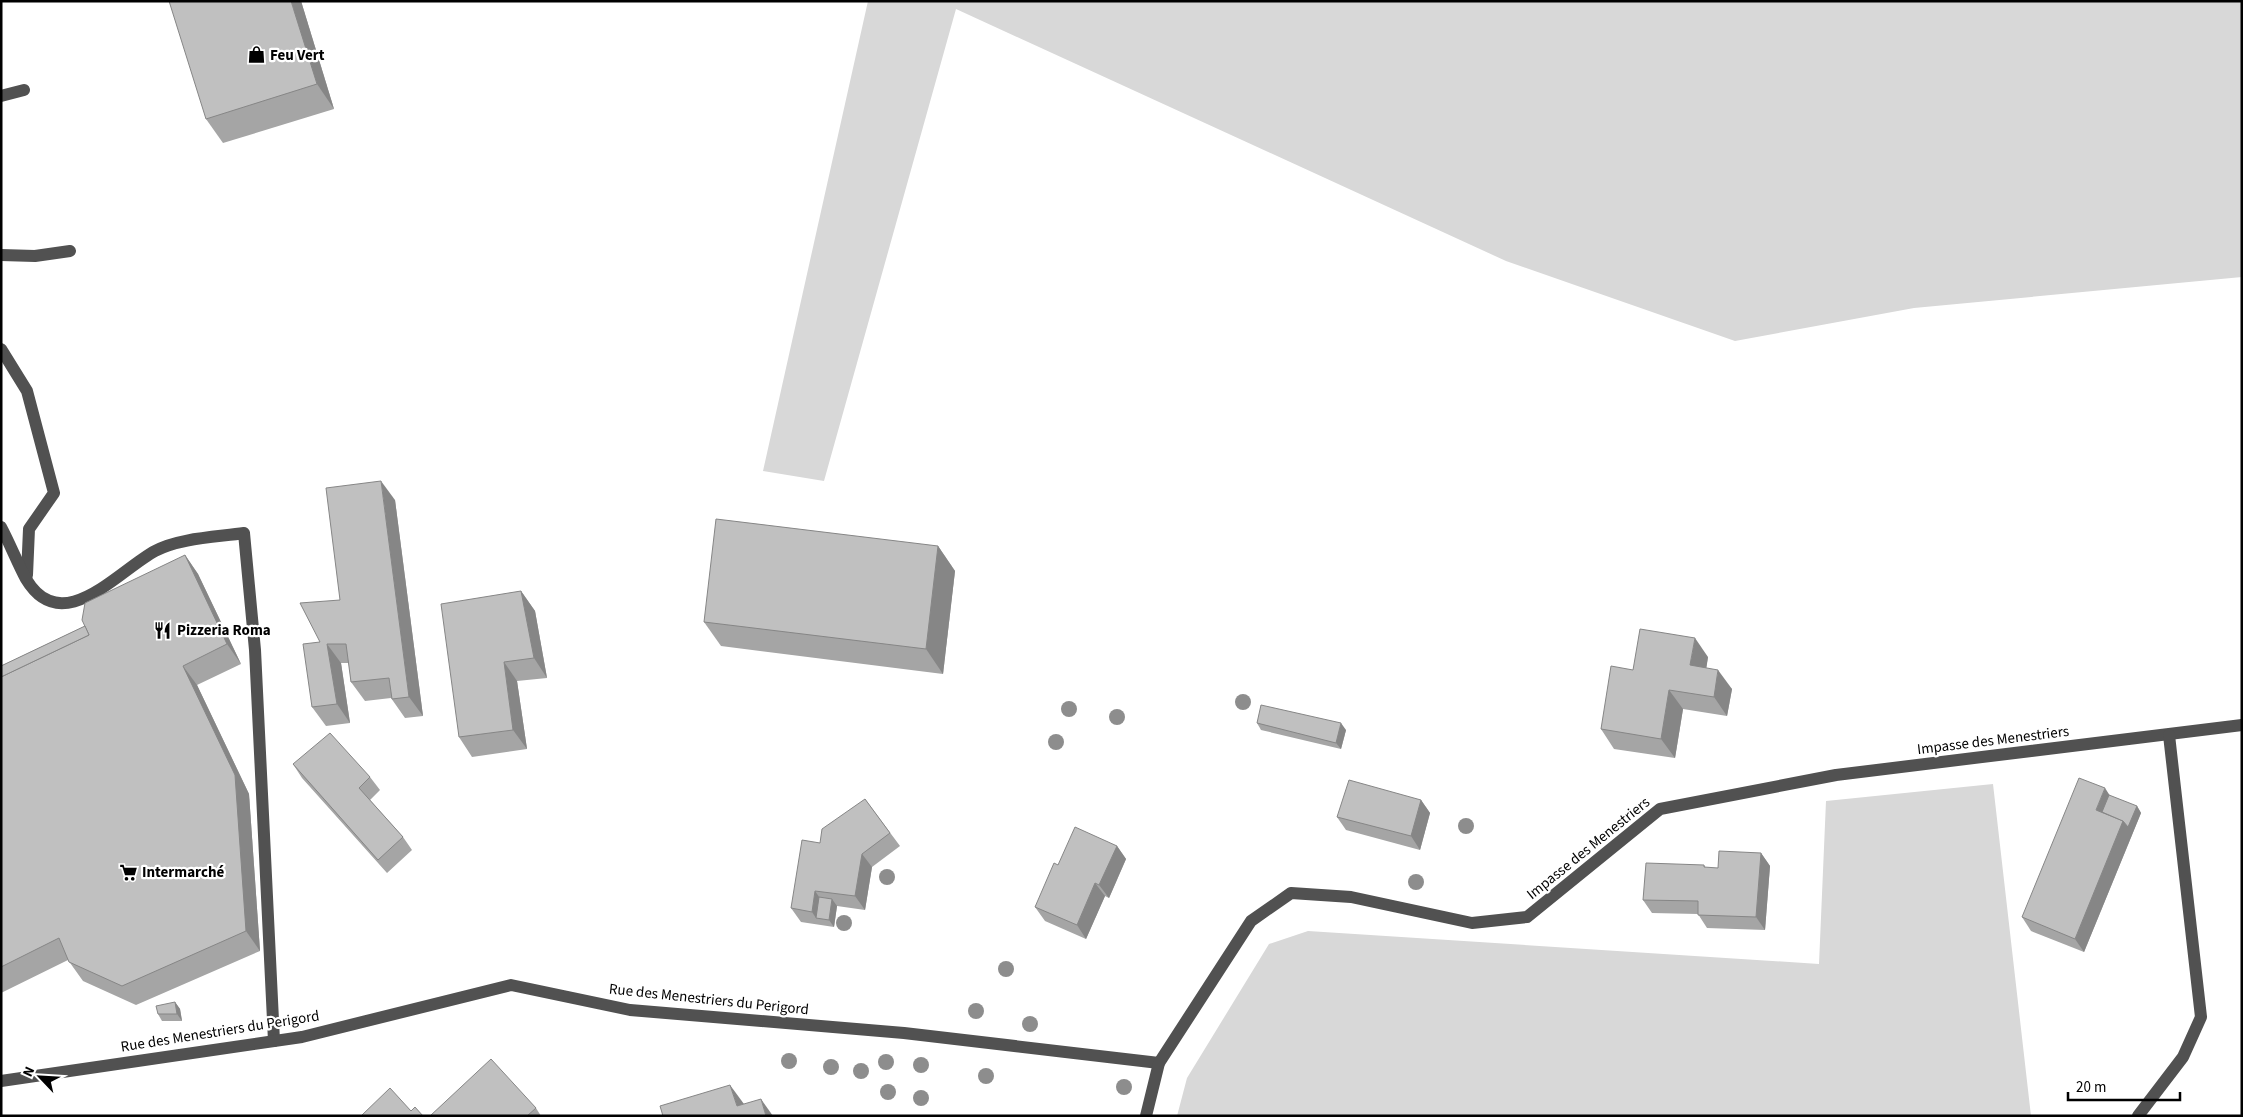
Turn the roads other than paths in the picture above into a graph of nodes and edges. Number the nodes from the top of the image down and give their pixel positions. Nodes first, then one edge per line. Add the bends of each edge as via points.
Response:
1 (24, 90) dead end
2 (1, 96) edge
3 (70, 251) dead end
4 (1, 255) edge
5 (1, 350) edge
6 (1, 527) edge
7 (27, 580) junction
8 (2242, 726) edge
9 (2169, 735) junction
10 (274, 1041) junction
11 (1159, 1063) junction
12 (1, 1081) edge
13 (1146, 1116) edge
14 (2138, 1116) edge

1 - 2 street
3 - 4 street via 35,256
5 - 7 street via 27,391 54,493 29,529
6 - 7 street
7 - 10 street via 52,601 72,604 87,598 156,550 187,541 244,533 255,650
8 - 9 street, Impasse des Menestriers
9 - 11 street, Impasse des Menestriers via 1836,775 1660,809 1527,917 1472,923 1351,897 1291,892 1251,921
9 - 14 street via 2201,1017 2183,1057
10 - 11 street, Rue des Menestriers du Perigord via 511,986 630,1010 904,1033
10 - 12 street, Rue des Menestriers du Perigord
11 - 13 street

